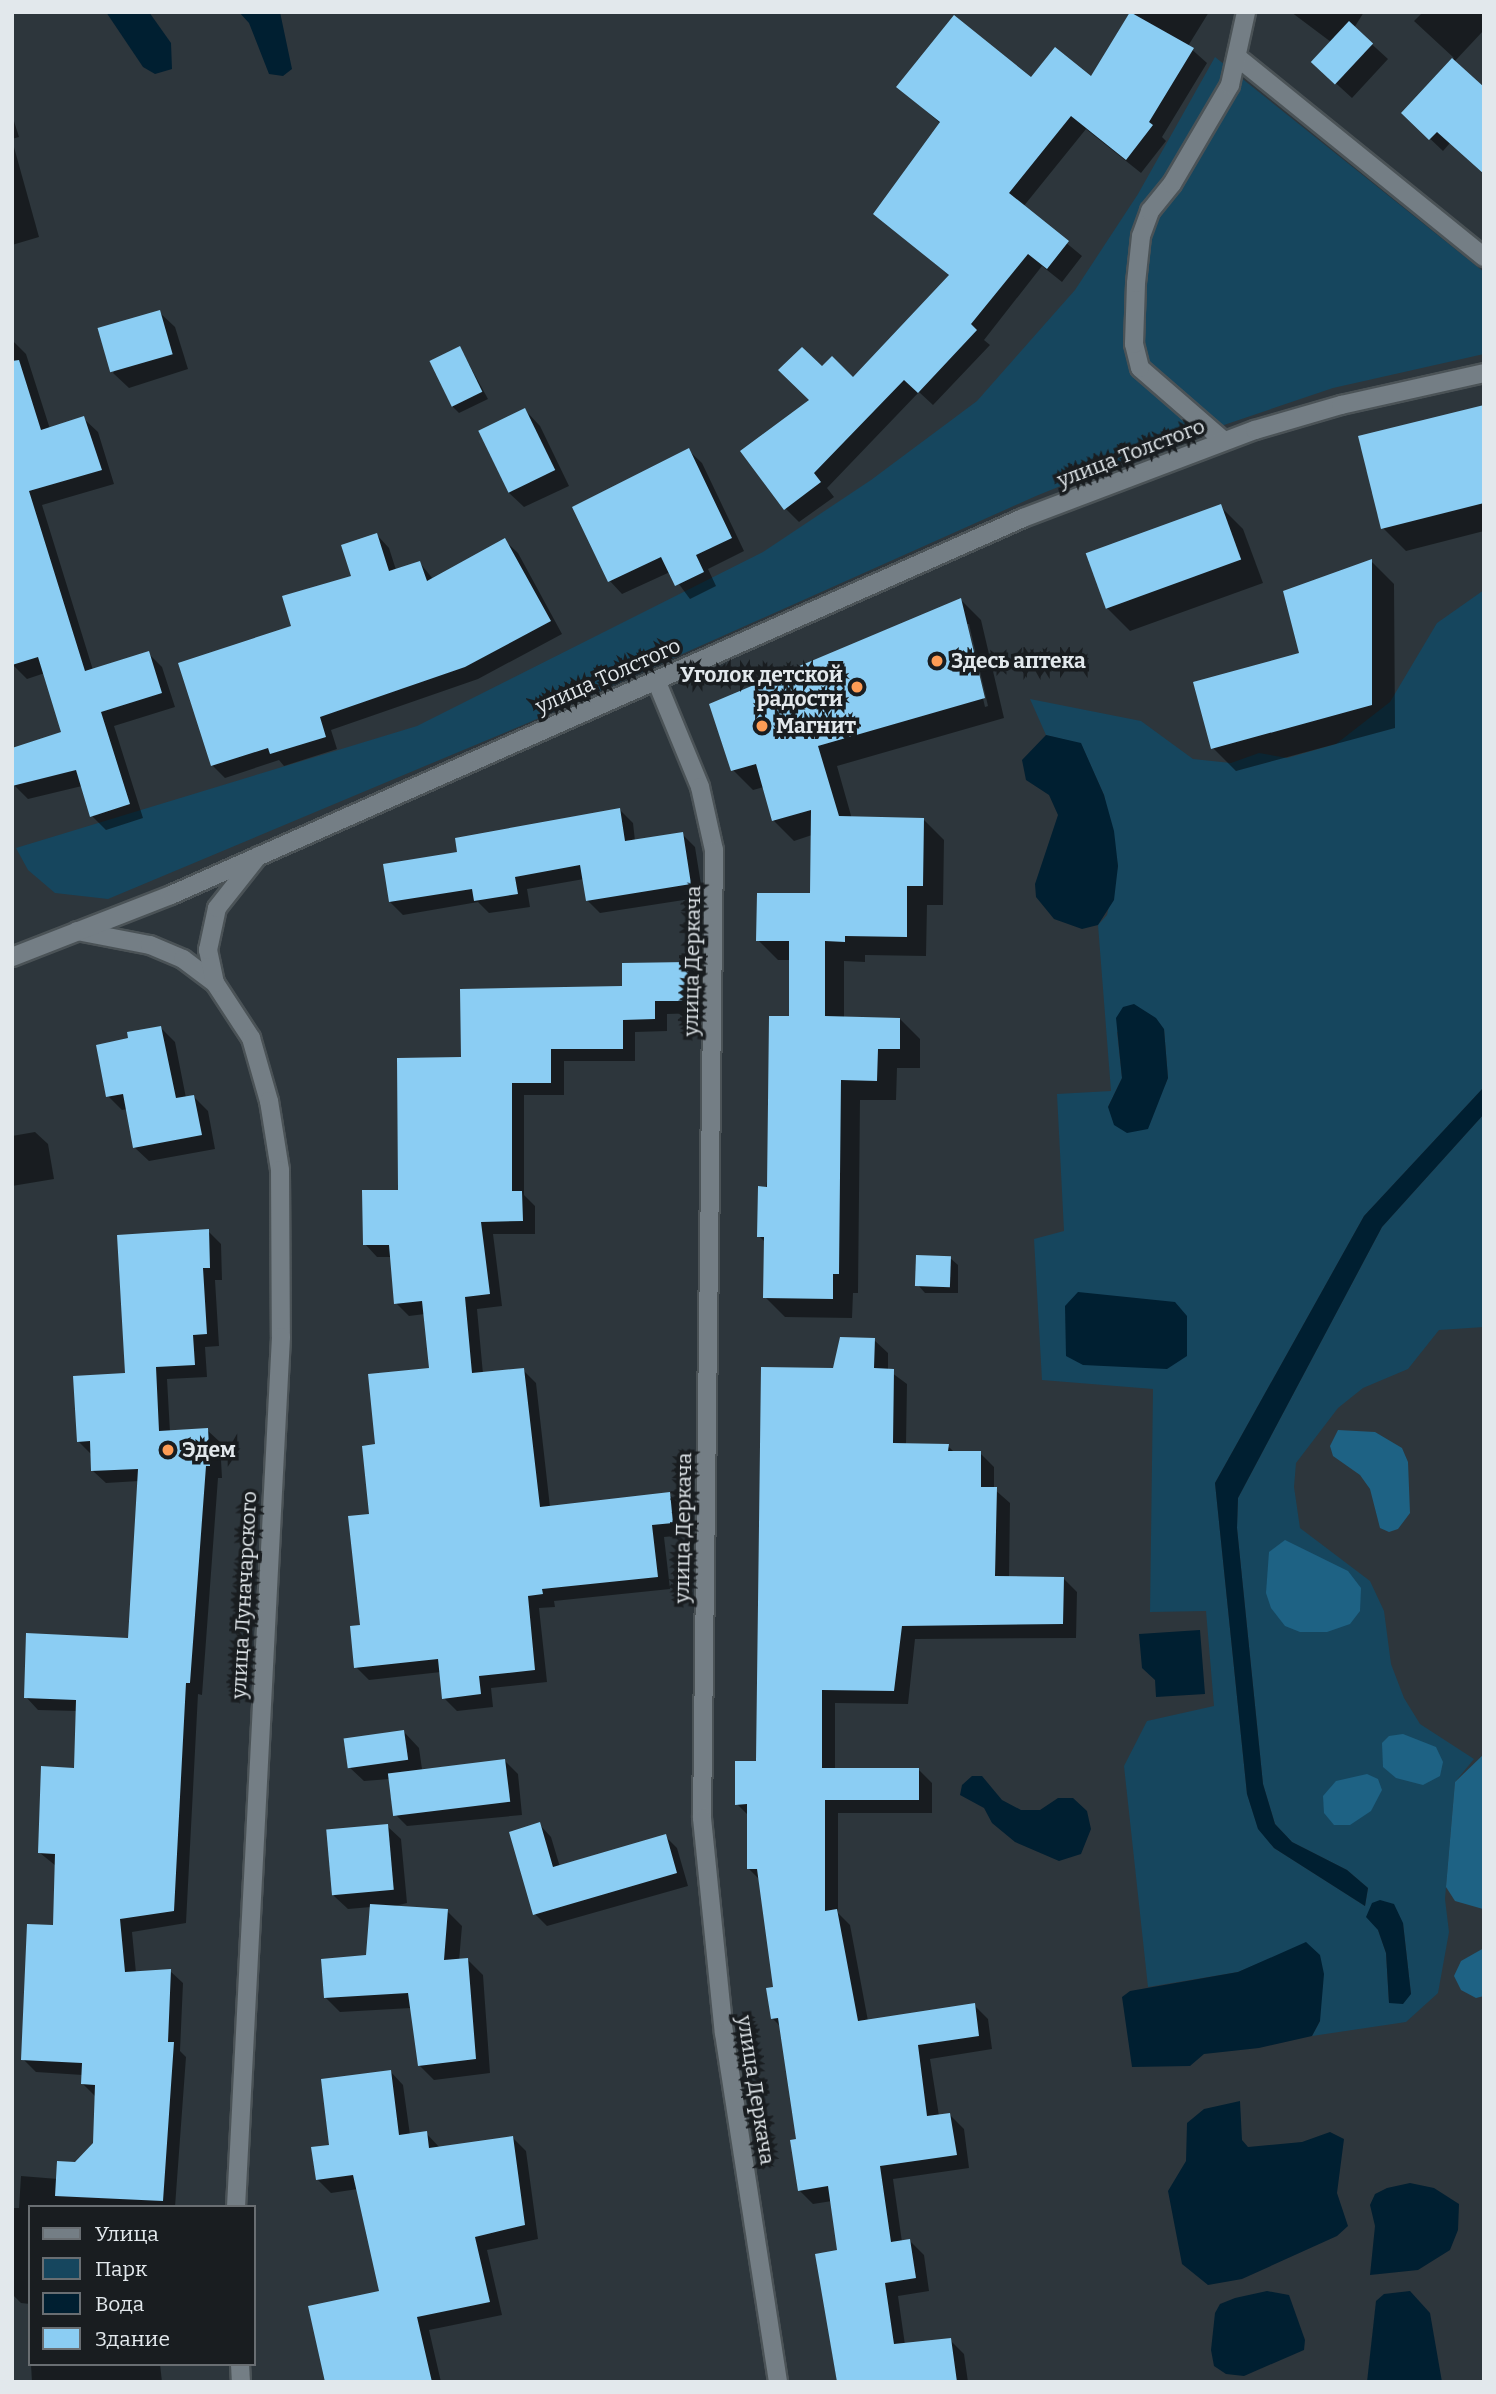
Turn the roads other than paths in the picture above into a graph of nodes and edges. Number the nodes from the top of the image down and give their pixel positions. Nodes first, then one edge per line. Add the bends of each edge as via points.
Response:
1 (1246, 12) edge
2 (1237, 57) junction
3 (1484, 257) edge
4 (1484, 373) edge
5 (1224, 441) junction
6 (656, 680) junction
7 (258, 856) junction
8 (77, 931) junction
9 (13, 953) edge
10 (215, 983) junction
11 (236, 2205) edge
12 (778, 2382) edge

1 - 2 street, улица Толстого
2 - 3 street
2 - 5 street, улица Толстого via 1214,117 1150,211 1141,236 1134,344 1140,368
4 - 5 street, улица Толстого via 1341,405
5 - 6 street, улица Толстого via 1023,518
6 - 7 street, улица Толстого
6 - 12 street, улица Деркача via 700,788 716,877 702,1818 724,2033
7 - 8 street, улица Толстого
7 - 10 street via 217,908 208,950
8 - 9 street, улица Толстого
8 - 10 street, улица Луначарского via 150,945 183,959
10 - 11 street, улица Луначарского via 238,1011 259,1061 275,1136 282,1209 281,1337

